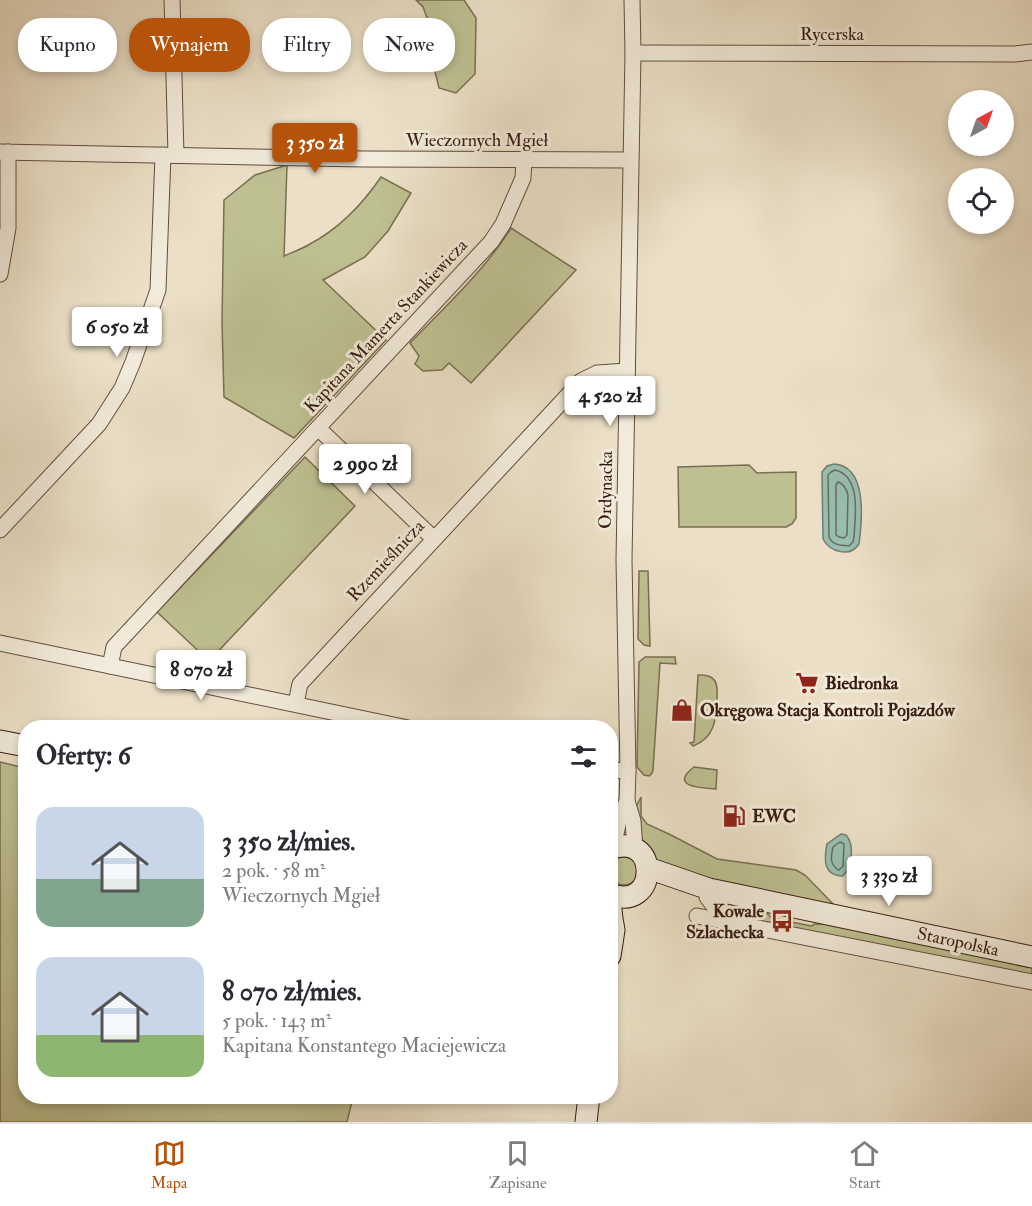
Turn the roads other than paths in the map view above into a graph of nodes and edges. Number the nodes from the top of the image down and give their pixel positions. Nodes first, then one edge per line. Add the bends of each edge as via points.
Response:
1 (172, 0) edge
2 (632, 0) edge
3 (1032, 52) edge
4 (633, 53) junction
5 (4, 152) edge
6 (169, 155) junction
7 (524, 159) junction
8 (630, 160) junction
9 (0, 274) edge
10 (627, 371) junction
11 (318, 428) junction
12 (0, 530) edge
13 (434, 539) junction
14 (0, 643) edge
15 (110, 666) junction
16 (296, 703) junction
17 (372, 720) edge
18 (0, 741) edge
19 (18, 745) edge
20 (618, 770) edge
21 (628, 771) junction
22 (627, 801) junction
23 (618, 824) edge
24 (618, 846) edge
25 (635, 849) junction
26 (629, 889) edge
27 (709, 889) junction
28 (618, 908) edge
29 (697, 916) dead end
30 (724, 920) junction
31 (1032, 957) edge
32 (1032, 982) edge
33 (587, 1104) edge
34 (586, 1122) edge

1 - 6 street
2 - 4 street, Ordynacka
3 - 4 street, Rycerska
4 - 8 street, Ordynacka
5 - 6 street, Wieczornych Mgieł
5 - 9 street via 8,228
6 - 7 street, Wieczornych Mgieł
6 - 12 street via 158,290 134,362 99,424
7 - 8 street, Wieczornych Mgieł
7 - 11 street, Kapitana Mamerta Stankiewicza via 523,178 491,242
8 - 10 street, Ordynacka
10 - 13 street, Rzemieślnicza via 597,373 581,381
10 - 21 street, Ordynacka via 624,560
11 - 13 street
11 - 15 street, Kapitana Mamerta Stankiewicza via 114,647
13 - 16 street, Rzemieślnicza via 300,684
14 - 15 street
15 - 16 street
16 - 17 street
18 - 19 main road
20 - 21 street
21 - 22 street, Ordynacka
22 - 23 street, Ordynacka
22 - 25 street, Ordynacka
24 - 25 main road
25 - 26 main road via 646,860
26 - 27 main road, Staropolska
26 - 28 main road
27 - 30 street via 708,897
27 - 31 main road, Staropolska
29 - 30 street, Staropolska
30 - 32 street, Staropolska
33 - 34 main road

